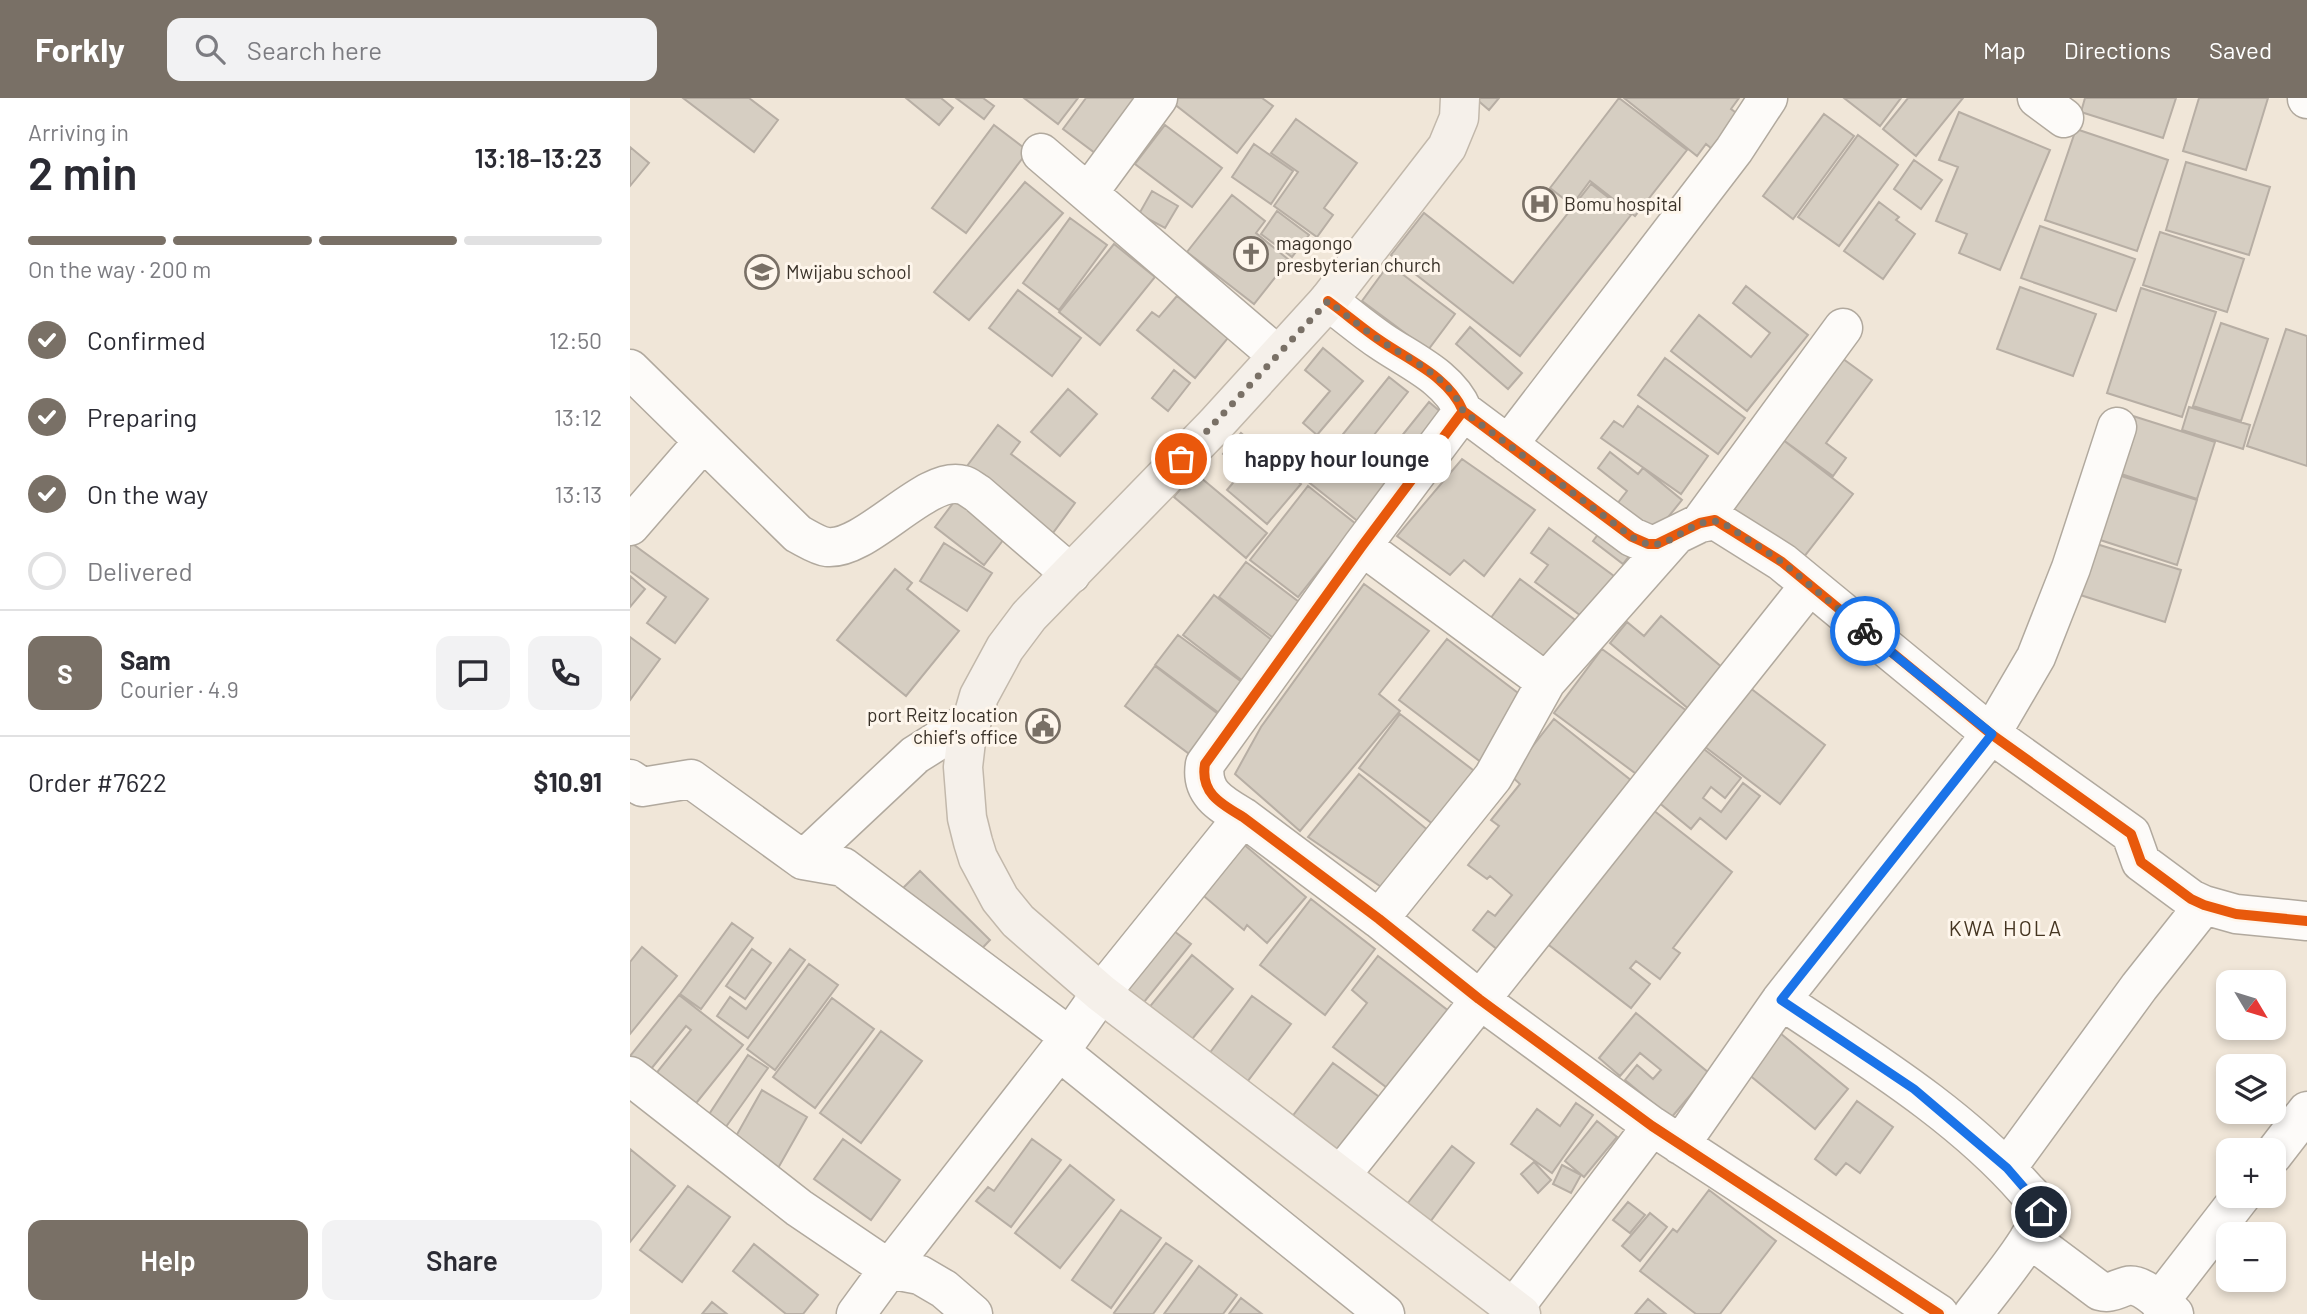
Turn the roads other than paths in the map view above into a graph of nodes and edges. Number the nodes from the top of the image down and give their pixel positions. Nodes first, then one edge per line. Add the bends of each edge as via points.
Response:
1 (1158, 98) edge
2 (1461, 98) edge
3 (1768, 98) edge
4 (1041, 153) dead end
5 (1089, 192) junction
6 (1328, 301) junction
7 (1843, 328) dead end
8 (1277, 355) junction
9 (630, 369) edge
10 (1463, 411) junction
11 (2117, 427) dead end
12 (703, 442) junction
13 (1508, 444) junction
14 (630, 526) edge
15 (1687, 529) junction
16 (1362, 546) junction
17 (1071, 573) junction
18 (1809, 586) junction
19 (1545, 682) junction
20 (972, 719) junction
21 (1992, 734) junction
22 (630, 779) edge
23 (1243, 817) junction
24 (803, 860) junction
25 (2204, 905) junction
26 (1380, 919) junction
27 (2307, 921) edge
28 (1101, 993) junction
29 (1479, 999) junction
30 (1781, 1000) junction
31 (1064, 1044) junction
32 (630, 1076) edge
33 (2307, 1111) edge
34 (1666, 1136) junction
35 (2286, 1138) edge
36 (2007, 1168) junction
37 (1341, 1175) junction
38 (2233, 1208) edge
39 (2029, 1238) junction
40 (889, 1269) junction
41 (2167, 1308) edge
42 (1506, 1309) edge
43 (856, 1314) edge
44 (973, 1314) edge
45 (1385, 1314) edge
46 (1939, 1314) edge
47 (1973, 1314) edge

1 - 5 street
2 - 6 main road via 1460,118 1447,147
3 - 13 street via 1734,150
4 - 5 street
5 - 8 street
6 - 8 main road
6 - 10 street via 1449,388
7 - 15 street
8 - 17 main road
9 - 12 street
10 - 13 street
10 - 16 street
11 - 21 street via 2036,657
12 - 14 street
12 - 17 street via 797,534 825,547 859,539 943,486 962,484
13 - 15 street via 1632,537 1657,544
15 - 18 street via 1716,520 1723,523
15 - 19 street
16 - 19 street
16 - 23 street via 1205,764 1202,778 1211,794
17 - 20 main road via 1029,616 1006,648 990,673
18 - 21 street
18 - 29 street
19 - 26 street via 1493,778
20 - 24 street via 915,755
20 - 28 main road via 963,766 967,818 978,858 1011,914
21 - 25 street via 2131,834 2141,862
21 - 30 street
22 - 24 street via 642,787 691,779
23 - 26 street
23 - 28 street
24 - 31 street via 843,867
25 - 27 street via 2236,914
25 - 36 street
26 - 29 street
28 - 31 street
28 - 37 main road
29 - 34 street
29 - 37 street
30 - 34 street
30 - 36 street via 1914,1089
31 - 40 street
31 - 45 street
32 - 40 street via 799,1208
33 - 35 street
34 - 42 street
34 - 46 street
36 - 39 street via 2039,1205 2040,1219
37 - 42 main road
38 - 41 street
39 - 41 street via 2100,1291 2109,1293 2131,1285
39 - 47 street
40 - 43 street
40 - 44 street via 920,1275

